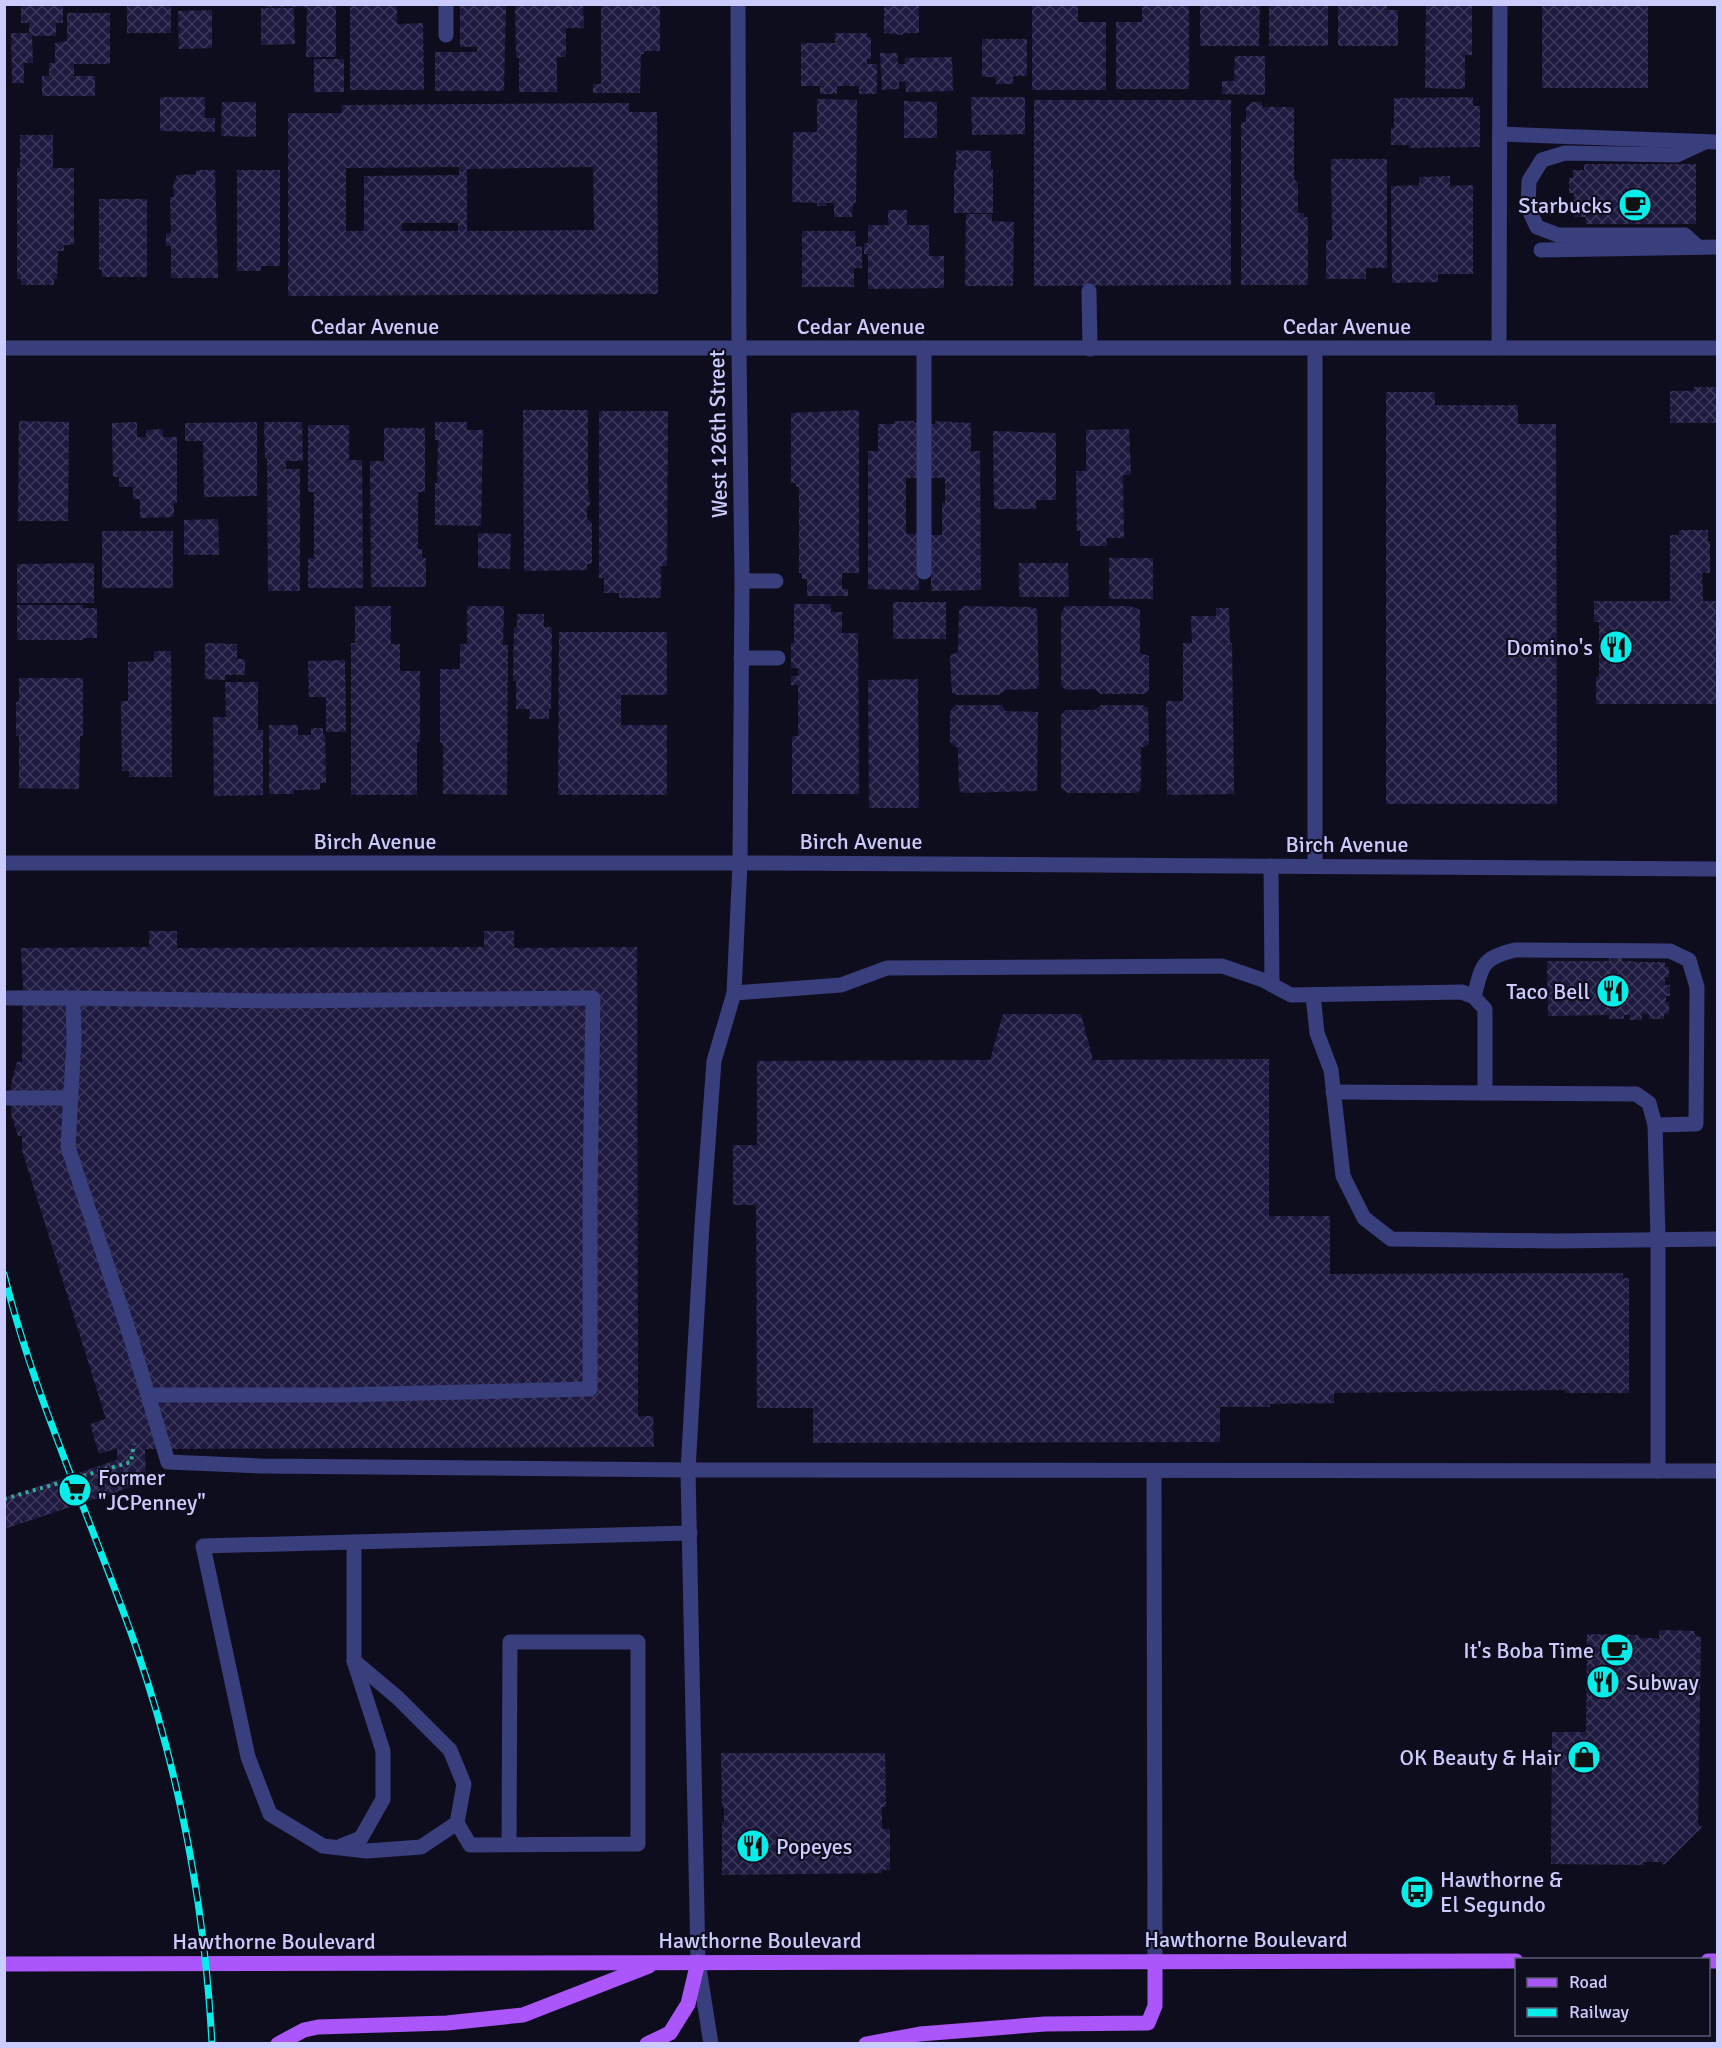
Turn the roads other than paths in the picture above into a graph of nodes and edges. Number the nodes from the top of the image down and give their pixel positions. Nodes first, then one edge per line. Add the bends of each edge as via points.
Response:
1 (446, 4) edge
2 (738, 4) edge
3 (1500, 4) edge
4 (446, 35) dead end
5 (1500, 134) junction
6 (1711, 142) edge
7 (1698, 247) junction
8 (1718, 247) edge
9 (1541, 250) dead end
10 (1089, 291) dead end
11 (4, 348) edge
12 (924, 348) junction
13 (1315, 348) junction
14 (1499, 348) junction
15 (1718, 348) edge
16 (739, 349) junction
17 (1090, 349) junction
18 (924, 572) dead end
19 (742, 580) junction
20 (776, 581) dead end
21 (741, 658) junction
22 (778, 658) dead end
23 (4, 863) edge
24 (740, 863) junction
25 (1270, 866) junction
26 (1315, 866) junction
27 (1718, 869) edge
28 (1272, 984) junction
29 (734, 993) junction
30 (1313, 995) junction
31 (1474, 997) junction
32 (4, 998) edge
33 (73, 998) junction
34 (1333, 1092) junction
35 (1485, 1093) junction
36 (8, 1098) edge
37 (71, 1098) junction
38 (1655, 1125) junction
39 (1658, 1239) junction
40 (1718, 1239) edge
41 (148, 1395) junction
42 (688, 1470) junction
43 (1154, 1471) junction
44 (1658, 1471) junction
45 (1718, 1471) edge
46 (690, 1533) junction
47 (354, 1542) junction
48 (354, 1661) junction
49 (456, 1823) junction
50 (509, 1844) junction
51 (338, 1848) junction
52 (1515, 1961) edge
53 (698, 1962) junction
54 (1155, 1962) junction
55 (658, 1963) junction
56 (4, 1964) edge
57 (278, 2043) edge
58 (647, 2043) edge
59 (711, 2043) edge
60 (866, 2043) edge

1 - 4 street
2 - 16 street, West 126th Street
3 - 5 street
5 - 6 street
5 - 14 street
6 - 7 street via 1677,155 1565,153 1542,160 1529,181 1528,208 1537,227 1558,235 1686,235
7 - 8 street
7 - 9 street
10 - 17 street
11 - 16 street, Cedar Avenue
12 - 16 street, Cedar Avenue
12 - 17 street, Cedar Avenue
12 - 18 street
13 - 14 street, Cedar Avenue
13 - 17 street, Cedar Avenue
13 - 26 street
14 - 15 street, Cedar Avenue
16 - 19 street, West 126th Street
19 - 20 street
19 - 21 street, West 126th Street
21 - 22 street
21 - 24 street, West 126th Street
23 - 24 street, Birch Avenue
24 - 25 street, Birch Avenue
24 - 29 street, West 126th Street
25 - 26 street, Birch Avenue
25 - 28 street
26 - 27 street, Birch Avenue
28 - 29 street via 1222,966 886,968 841,984
28 - 30 street via 1291,995
29 - 42 street, West 126th Street via 714,1061
30 - 31 street via 1462,992
30 - 34 street via 1317,1034 1331,1070
31 - 35 street via 1485,1009
31 - 38 street via 1481,969 1493,955 1515,950 1670,951 1689,960 1697,987 1696,1124
32 - 33 street
33 - 37 street
33 - 41 street via 593,998 590,1389
34 - 35 street
34 - 39 street via 1343,1176 1364,1218 1390,1239
35 - 38 street via 1636,1094 1649,1103
36 - 37 street
37 - 41 street via 68,1147
38 - 39 street
39 - 40 street
39 - 44 street
41 - 42 street via 168,1462
42 - 43 street
42 - 46 street, West 126th Street
43 - 44 street
43 - 54 street
44 - 45 street
46 - 47 street
46 - 53 street, West 126th Street
47 - 48 street
47 - 51 street via 203,1546 248,1757 270,1814 323,1846
48 - 49 street via 450,1750 464,1784
48 - 51 street via 383,1750 383,1799 361,1838
49 - 50 street via 470,1845
49 - 51 street via 421,1847 367,1851
50 - 50 street via 638,1844 638,1642 510,1642
52 - 54 main road, Hawthorne Boulevard
53 - 54 main road, Hawthorne Boulevard
53 - 55 main road, Hawthorne Boulevard
53 - 58 main road via 688,2004 670,2033
53 - 59 street
54 - 60 main road via 1155,2006 1148,2023 1045,2024 920,2034
55 - 56 main road, Hawthorne Boulevard
55 - 57 main road via 523,2015 447,2023 318,2027

